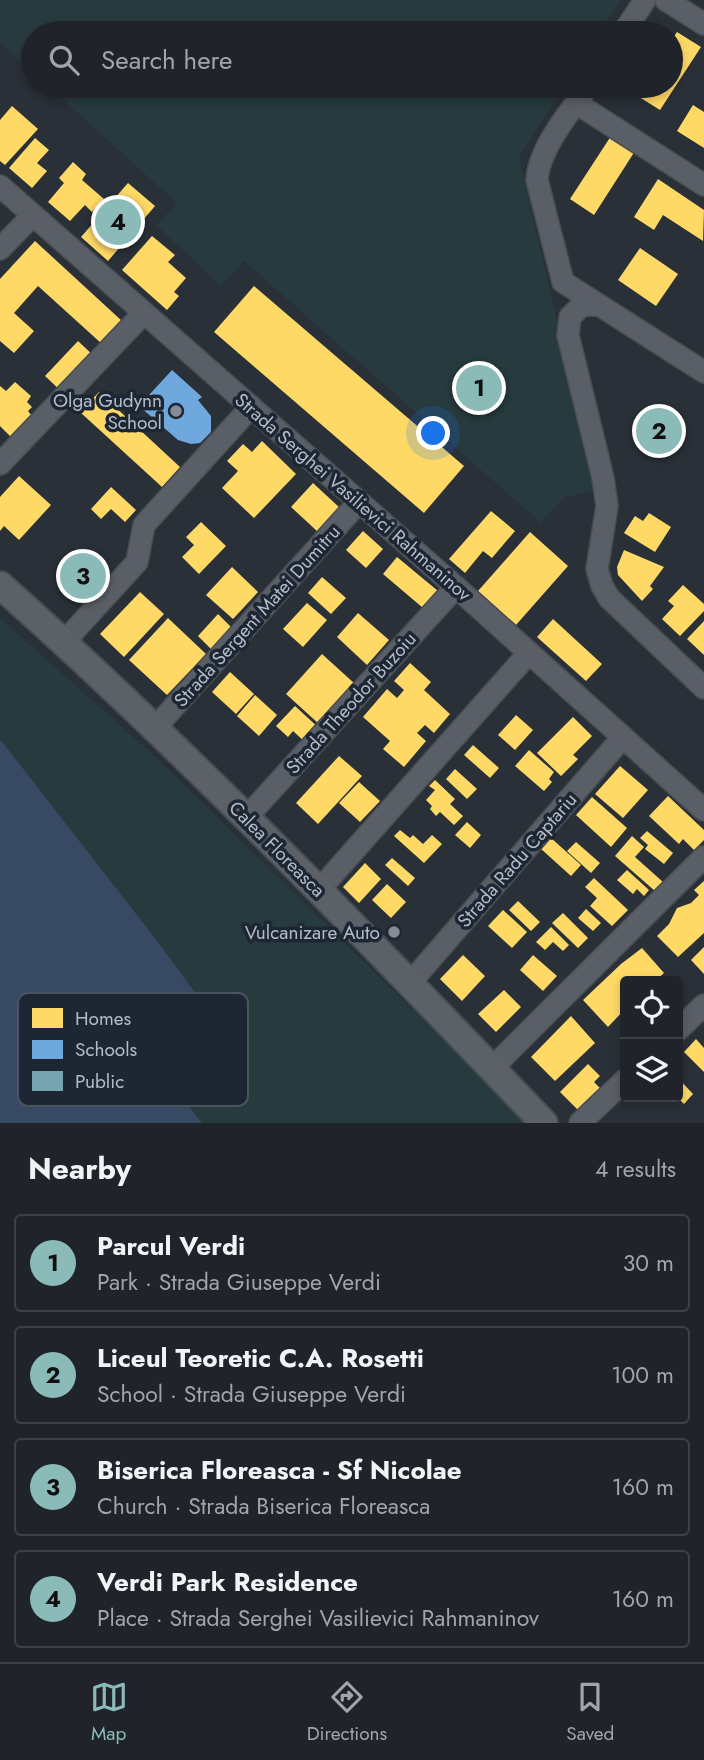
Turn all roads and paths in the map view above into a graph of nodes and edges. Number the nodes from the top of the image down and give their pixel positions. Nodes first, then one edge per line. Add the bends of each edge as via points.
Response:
1 (645, 0) edge
2 (666, 0) edge
3 (631, 21) edge
4 (704, 24) edge
5 (580, 98) edge
6 (586, 98) edge
7 (0, 186) edge
8 (704, 186) edge
9 (33, 215) junction
10 (0, 249) edge
11 (597, 305) junction
12 (143, 314) junction
13 (704, 372) edge
14 (251, 407) junction
15 (0, 464) edge
16 (359, 502) junction
17 (0, 585) edge
18 (456, 587) junction
19 (64, 642) junction
20 (529, 653) junction
21 (704, 688) edge
22 (154, 729) junction
23 (623, 737) junction
24 (704, 810) edge
25 (246, 818) junction
26 (704, 857) edge
27 (319, 890) junction
28 (410, 983) junction
29 (704, 1005) edge
30 (683, 1025) edge
31 (492, 1069) junction
32 (620, 1085) edge
33 (544, 1123) edge
34 (580, 1123) edge

1 - 3 street
2 - 4 street
5 - 11 street via 540,163 537,180 563,282
6 - 8 street
7 - 9 street, Strada Serghei Vasilievici Rahmaninov
9 - 10 street
9 - 12 street, Strada Serghei Vasilievici Rahmaninov
11 - 13 street
11 - 21 street via 582,305 570,317 568,335 607,506 597,569 610,598
12 - 14 street, Strada Serghei Vasilievici Rahmaninov
12 - 15 street
14 - 16 street, Strada Serghei Vasilievici Rahmaninov
14 - 19 street via 144,525 137,562
16 - 18 street, Strada Serghei Vasilievici Rahmaninov
16 - 22 street, Strada Sergent Matei Dumitru
17 - 19 main road, Calea Floreasca
18 - 20 street, Strada Serghei Vasilievici Rahmaninov
18 - 25 street, Strada Theodor Buzoiu
19 - 22 main road, Calea Floreasca
20 - 23 street, Strada Serghei Vasilievici Rahmaninov
20 - 27 street
22 - 25 main road, Calea Floreasca
23 - 24 street, Strada Serghei Vasilievici Rahmaninov
23 - 28 street, Strada Radu Captariu
25 - 27 main road, Calea Floreasca
26 - 31 street
27 - 28 main road, Calea Floreasca
28 - 31 main road, Calea Floreasca
29 - 30 street
31 - 33 main road, Calea Floreasca
32 - 34 street

